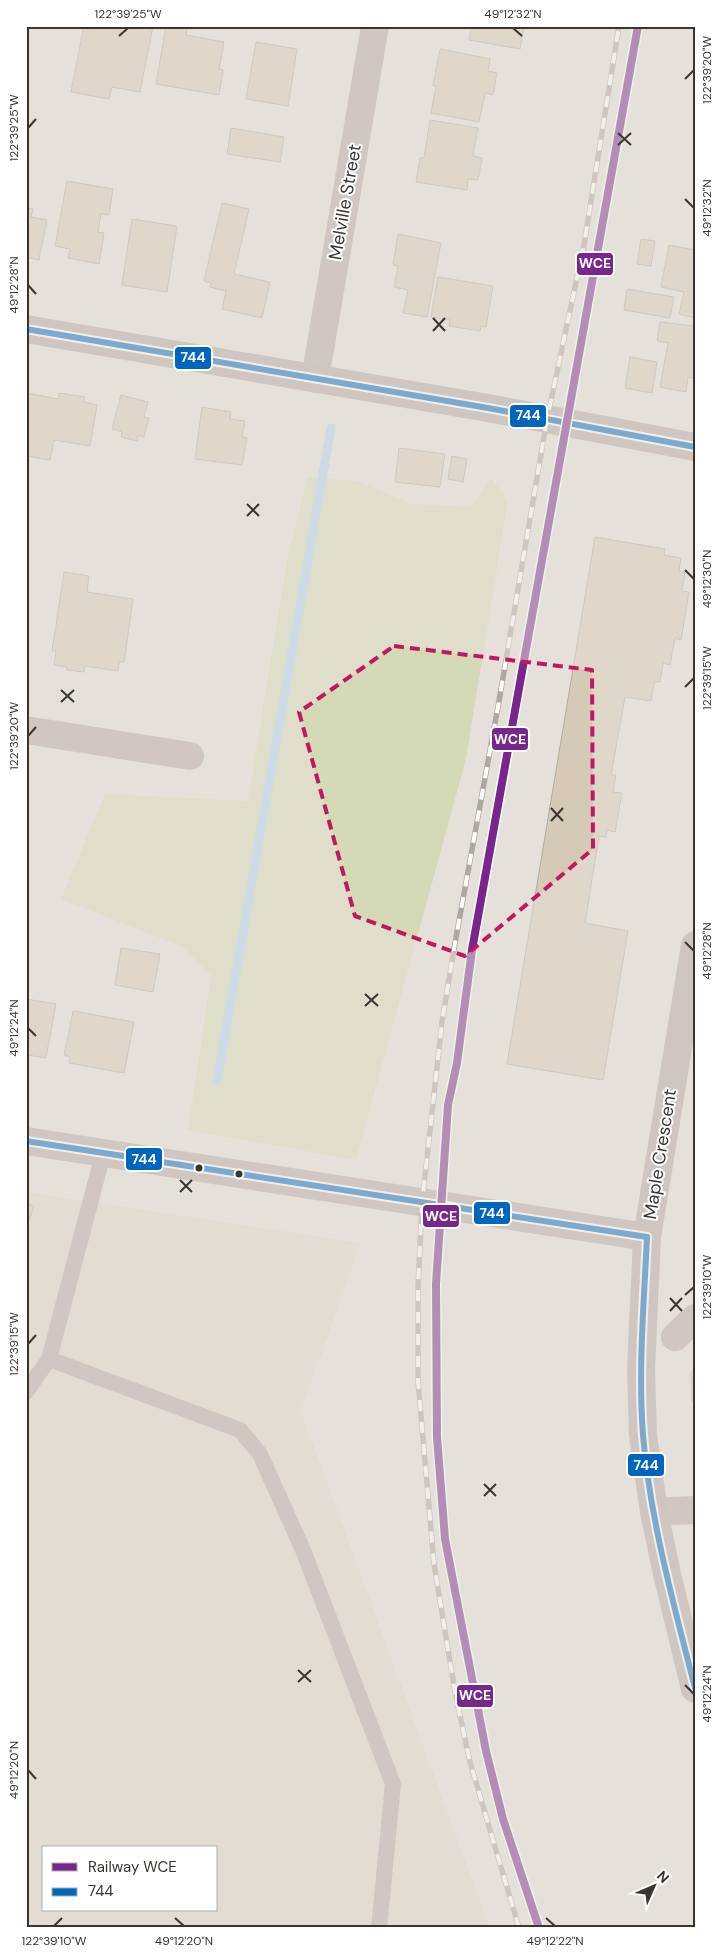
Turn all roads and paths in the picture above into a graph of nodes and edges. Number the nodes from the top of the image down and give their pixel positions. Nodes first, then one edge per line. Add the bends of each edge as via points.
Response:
1 (375, 26) edge
2 (26, 329) edge
3 (315, 379) junction
4 (695, 447) edge
5 (26, 730) edge
6 (190, 756) dead end
7 (694, 956) edge
8 (26, 1141) edge
9 (103, 1154) junction
10 (647, 1237) junction
11 (695, 1318) edge
12 (675, 1336) dead end
13 (49, 1359) junction
14 (26, 1392) edge
15 (695, 1510) edge
16 (654, 1512) junction
17 (695, 1689) edge
18 (379, 1928) edge

1 - 3 street, Melville Street
2 - 3 street
3 - 4 street
5 - 6 street
7 - 10 street, Maple Crescent
8 - 9 street
9 - 10 street
9 - 13 lane
10 - 16 street, Maple Crescent via 642,1378 644,1435
11 - 12 street
13 - 14 lane
13 - 18 lane via 240,1430 260,1454 304,1550 393,1784
15 - 16 street
16 - 17 street, Maple Crescent

